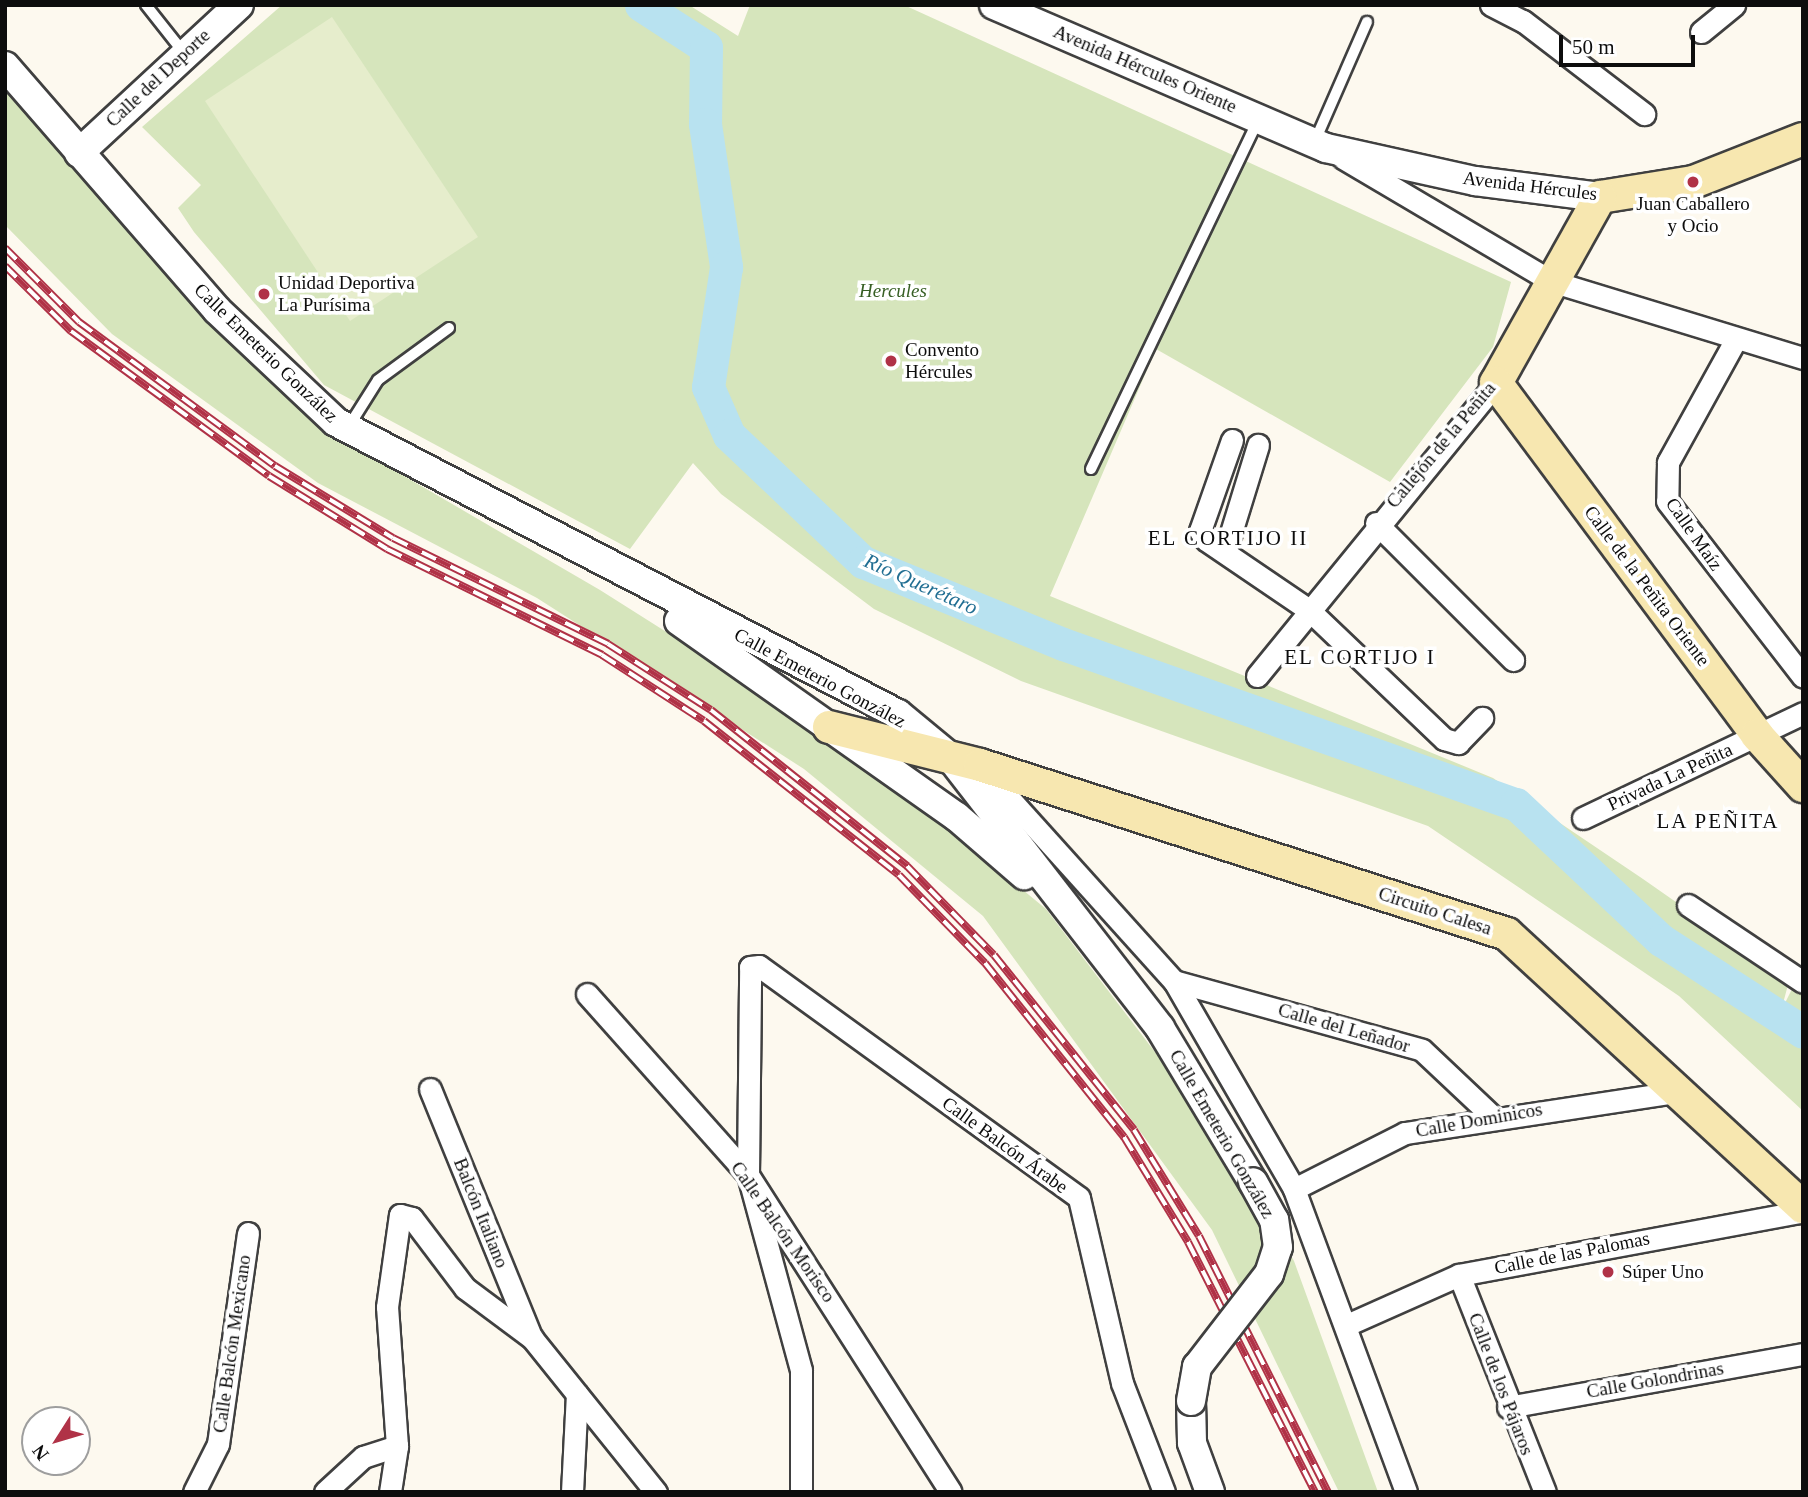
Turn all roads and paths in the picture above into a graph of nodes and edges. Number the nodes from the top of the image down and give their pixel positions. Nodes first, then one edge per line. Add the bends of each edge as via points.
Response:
1 (146, 5) edge
2 (239, 5) edge
3 (994, 5) edge
4 (1491, 5) edge
5 (1734, 5) edge
6 (1528, 13) edge
7 (1367, 22) dead end
8 (1701, 32) dead end
9 (184, 53) junction
10 (5, 65) edge
11 (1644, 114) dead end
12 (1259, 118) junction
13 (1802, 140) edge
14 (1312, 141) junction
15 (79, 153) junction
16 (1600, 197) junction
17 (1551, 281) junction
18 (449, 328) dead end
19 (1736, 340) junction
20 (1803, 358) edge
21 (1496, 383) junction
22 (347, 428) junction
23 (1232, 440) dead end
24 (1258, 445) dead end
25 (1091, 470) dead end
26 (1376, 523) junction
27 (1226, 549) junction
28 (592, 558) junction
29 (1309, 610) junction
30 (1513, 660) dead end
31 (811, 673) junction
32 (1257, 676) dead end
33 (1803, 677) edge
34 (792, 700) junction
35 (1803, 713) edge
36 (1482, 718) dead end
37 (829, 727) junction
38 (1758, 735) junction
39 (965, 761) junction
40 (1797, 772) edge
41 (1583, 818) dead end
42 (1688, 905) dead end
43 (1063, 908) junction
44 (1174, 981) junction
45 (1803, 982) edge
46 (587, 994) dead end
47 (430, 1089) dead end
48 (1676, 1092) junction
49 (1492, 1116) junction
50 (748, 1175) junction
51 (1294, 1189) junction
52 (1803, 1209) edge
53 (248, 1233) dead end
54 (1459, 1275) junction
55 (1349, 1324) junction
56 (532, 1338) junction
57 (1803, 1354) edge
58 (577, 1394) junction
59 (1508, 1407) junction
60 (397, 1446) junction
61 (194, 1492) edge
62 (325, 1492) edge
63 (390, 1492) edge
64 (572, 1492) edge
65 (656, 1492) edge
66 (802, 1492) edge
67 (951, 1492) edge
68 (1164, 1492) edge
69 (1210, 1492) edge
70 (1406, 1492) edge
71 (1545, 1492) edge

1 - 9 lane
2 - 9 street, Calle del Deporte
3 - 12 street, Avenida Hércules Oriente
4 - 6 street
5 - 8 street
6 - 11 street
7 - 14 lane
9 - 15 street, Calle del Deporte
10 - 15 street, Calle Emeterio González
12 - 14 street, Avenida Hércules Oriente
12 - 25 lane
13 - 16 main road, Avenida Hércules via 1693,182
14 - 16 street, Avenida Hércules via 1475,181
14 - 17 street
15 - 22 street, Calle Emeterio González via 216,310
16 - 17 main road, Callejón de la Peñita
17 - 19 street
17 - 21 main road, Callejón de la Peñita
18 - 22 lane via 378,380
19 - 20 street
19 - 33 street, Calle Maíz via 1668,462 1667,501
21 - 26 street, Callejón de la Peñita
21 - 38 main road, Calle de la Peñita Oriente
22 - 28 street, Calle Emeterio González
23 - 27 street via 1200,531
24 - 27 street
26 - 29 street, Callejón de la Peñita
26 - 30 street
27 - 29 street
28 - 31 street, Calle Emeterio González
28 - 34 street, Calle Emeterio González
29 - 32 street, Callejón de la Peñita
29 - 36 street via 1444,739 1458,743
31 - 34 street via 795,680
31 - 39 street, Calle Emeterio González via 898,714
34 - 37 street, Calle Emeterio González
35 - 38 street, Privada La Peñita
37 - 39 main road, Circuito Calesa
37 - 43 street, Calle Emeterio González via 957,817
38 - 40 main road, Calle de la Peñita Oriente
38 - 41 street, Privada La Peñita
39 - 43 street, Calle Emeterio González
39 - 44 street
39 - 48 main road, Circuito Calesa via 1507,934
42 - 45 street
43 - 69 street, Calle Emeterio González, bridge via 1160,1028 1274,1220 1278,1247 1269,1274 1197,1367 1191,1401 1192,1443
44 - 49 street, Calle del Leñador via 1422,1050
44 - 51 street
46 - 50 street, Calle Balcón Morisco
47 - 56 street, Balcón Italiano
48 - 49 street, Calle Dominicos
48 - 52 main road, Circuito Calesa
49 - 51 street, Calle Dominicos via 1405,1133
50 - 66 street via 801,1370
50 - 67 street, Calle Balcón Morisco
50 - 68 street, Calle Balcón Árabe via 750,967 759,966 1079,1198 1122,1383
51 - 55 street
52 - 54 street, Calle de las Palomas
53 - 61 street, Calle Balcón Mexicano via 218,1444
54 - 55 street, Calle de las Palomas
54 - 59 street, Calle de los Pájaros
55 - 70 street
56 - 58 street
56 - 60 street via 465,1288 412,1218 400,1215 387,1307
57 - 59 street, Calle Golondrinas
58 - 64 street
58 - 65 street
59 - 71 street, Calle de los Pájaros
60 - 62 street via 363,1457
60 - 63 street

